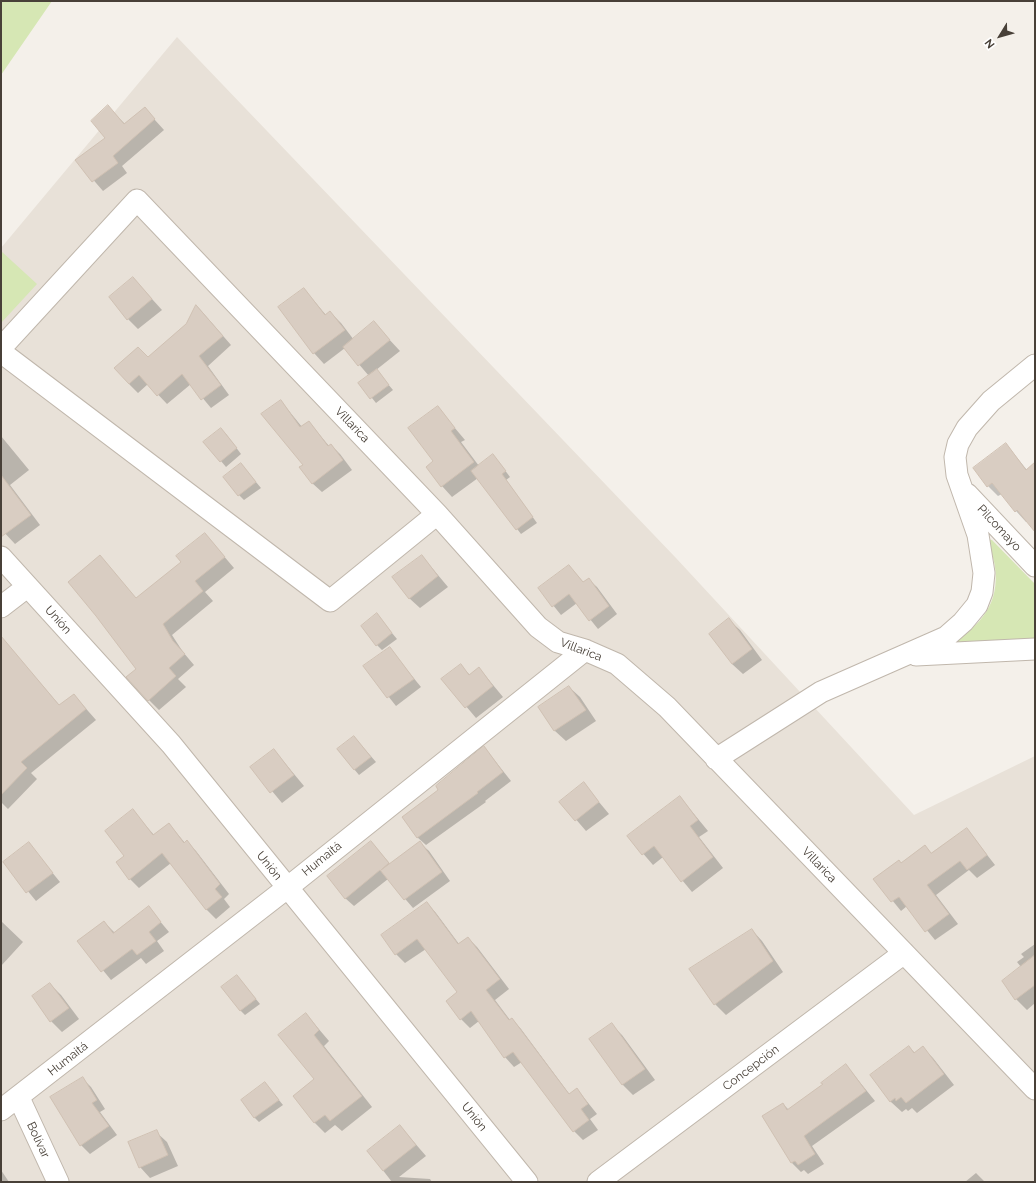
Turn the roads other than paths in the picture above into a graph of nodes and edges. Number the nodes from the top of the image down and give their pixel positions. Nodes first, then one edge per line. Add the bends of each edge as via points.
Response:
1 (1, 348) edge
2 (1, 352) edge
3 (1035, 365) edge
4 (963, 489) junction
5 (437, 514) junction
6 (1, 557) edge
7 (1035, 566) edge
8 (27, 587) junction
9 (1, 607) edge
10 (1035, 649) edge
11 (585, 650) junction
12 (904, 655) junction
13 (716, 760) junction
14 (287, 888) junction
15 (904, 953) junction
16 (1035, 1089) edge
17 (8, 1101) edge
18 (58, 1182) edge
19 (527, 1182) edge
20 (598, 1182) edge

1 - 5 street, Villarica via 137,200
2 - 5 street via 330,601
3 - 4 street via 991,401 967,428 958,444 955,457 957,475
4 - 7 street, Pilcomayo
4 - 12 street via 978,535 984,573 982,592 977,605 946,637
5 - 11 street, Villarica via 538,626 558,642
6 - 8 street, Unión
8 - 9 street
8 - 14 street, Unión via 170,744
10 - 12 street
11 - 13 street, Villarica via 617,664 667,707
11 - 14 street, Humaitá
12 - 13 street via 821,692
13 - 15 street, Villarica
14 - 17 street, Humaitá
14 - 19 street, Unión
15 - 16 street, Villarica
15 - 20 street, Concepción
17 - 18 street, Bolívar

